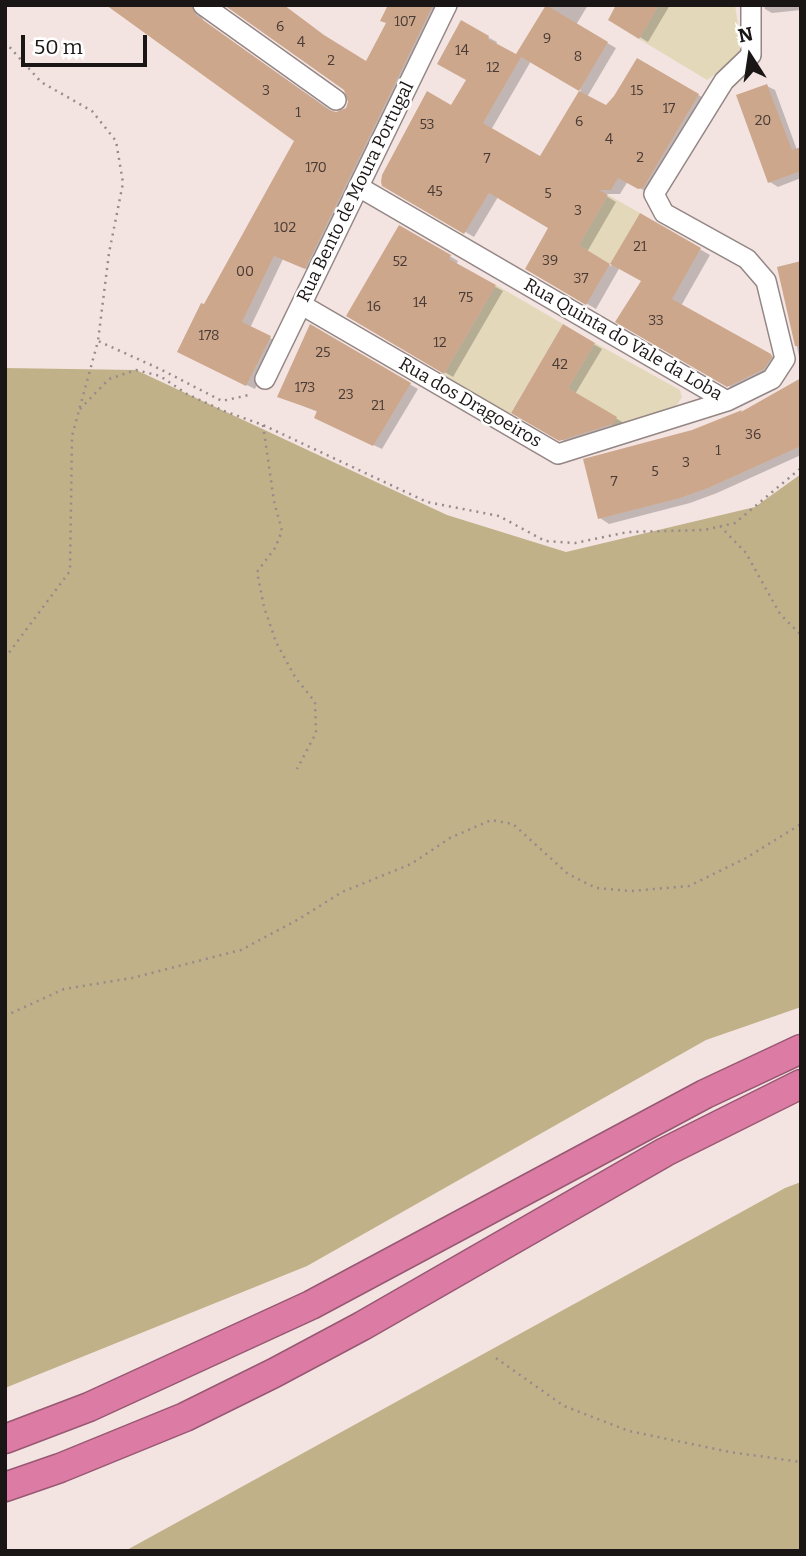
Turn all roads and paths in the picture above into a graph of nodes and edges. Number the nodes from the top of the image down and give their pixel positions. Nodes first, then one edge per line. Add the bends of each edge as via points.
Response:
1 (203, 5) edge
2 (447, 5) edge
3 (751, 5) edge
4 (5, 41) edge
5 (336, 100) dead end
6 (359, 187) junction
7 (302, 305) junction
8 (98, 341) junction
9 (265, 379) dead end
10 (248, 395) dead end
11 (727, 401) junction
12 (80, 410) junction
13 (263, 425) junction
14 (801, 468) edge
15 (720, 526) junction
16 (801, 635) edge
17 (5, 658) edge
18 (296, 769) dead end
19 (801, 824) edge
20 (5, 1016) edge
21 (801, 1049) edge
22 (801, 1084) edge
23 (496, 1358) dead end
24 (5, 1439) edge
25 (801, 1462) edge
26 (5, 1487) edge

1 - 5 street
2 - 6 street, Rua Bento de Moura Portugal
3 - 11 street, Rua Quinta do Vale da Loba via 751,55 724,81 654,194 664,213 747,260 766,281 785,359 772,379
4 - 8 path via 41,82 92,111 116,141 123,183
6 - 7 street, Rua Bento de Moura Portugal
6 - 11 street, Rua Quinta do Vale da Loba
7 - 9 street, Rua Bento de Moura Portugal
7 - 11 street, Rua dos Dragoeiros via 558,454
8 - 10 path via 222,401
8 - 12 path
12 - 13 path via 108,379 136,370 160,376 200,400
12 - 17 path via 72,436 70,571
13 - 15 path via 427,502 499,516 545,541 575,543 628,532
13 - 18 path via 282,531 257,572 276,642 315,702 316,733
14 - 15 path via 735,523
15 - 16 path via 746,553 780,614
19 - 20 path via 689,886 631,891 596,888 568,874 513,824 491,820 450,838 411,864 342,892 241,950 132,978 64,989
21 - 24 highway via 693,1100 311,1305 101,1402
22 - 26 highway via 665,1152 274,1373 185,1417
23 - 25 path via 564,1406 629,1431

